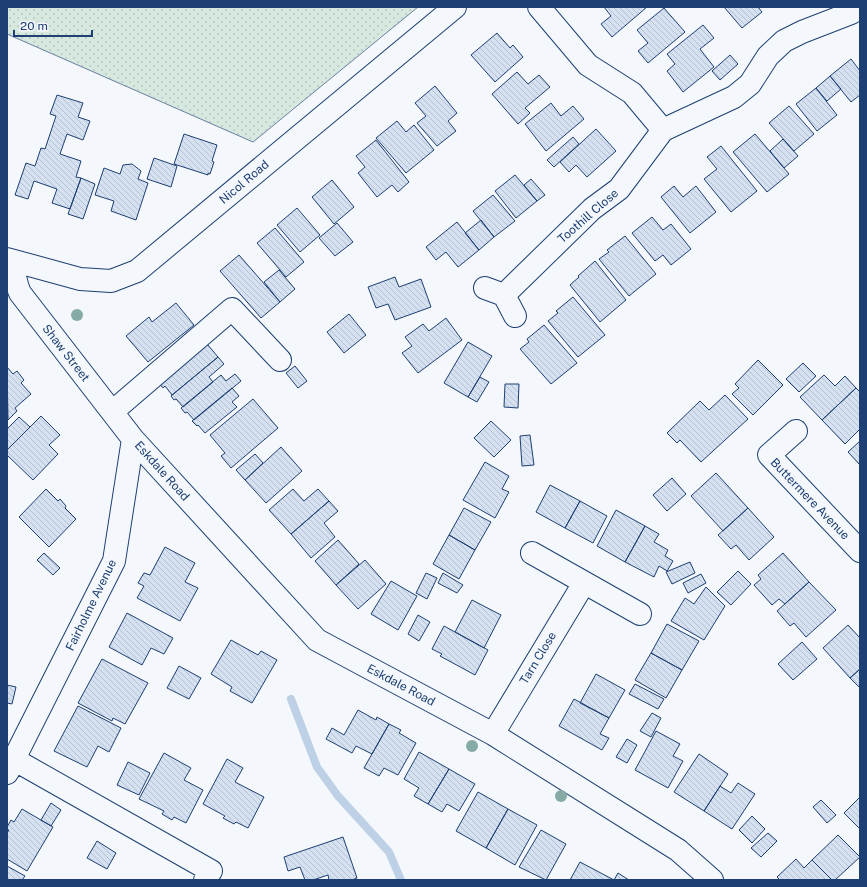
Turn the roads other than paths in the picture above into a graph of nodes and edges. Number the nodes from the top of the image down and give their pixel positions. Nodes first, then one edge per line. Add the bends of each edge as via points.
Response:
1 (455, 7) edge
2 (539, 7) edge
3 (860, 7) edge
4 (663, 130) junction
5 (10, 260) edge
6 (515, 316) dead end
7 (280, 360) dead end
8 (112, 412) junction
9 (796, 431) dead end
10 (133, 439) junction
11 (860, 551) edge
12 (532, 553) dead end
13 (584, 583) junction
14 (640, 614) dead end
15 (493, 734) junction
16 (11, 767) edge
17 (210, 877) edge
18 (712, 880) edge

1 - 5 street, Nicol Road via 136,271 111,281 80,279
2 - 4 street via 588,65 632,93
3 - 4 street, Toothill Close via 784,41 768,56 750,84 734,97
4 - 6 street, Toothill Close via 619,189 495,291
5 - 8 street, Shaw Street via 20,293
7 - 8 street via 232,309
8 - 10 street, Shaw Street
9 - 11 street, Buttermere Avenue via 769,456
10 - 15 street, Eskdale Road via 317,640
10 - 16 street, Fairholme Avenue via 114,561
12 - 13 street
13 - 14 street
13 - 15 street, Tarn Close
15 - 18 street, Eskdale Road via 678,850
16 - 17 street, Fairholme Avenue

